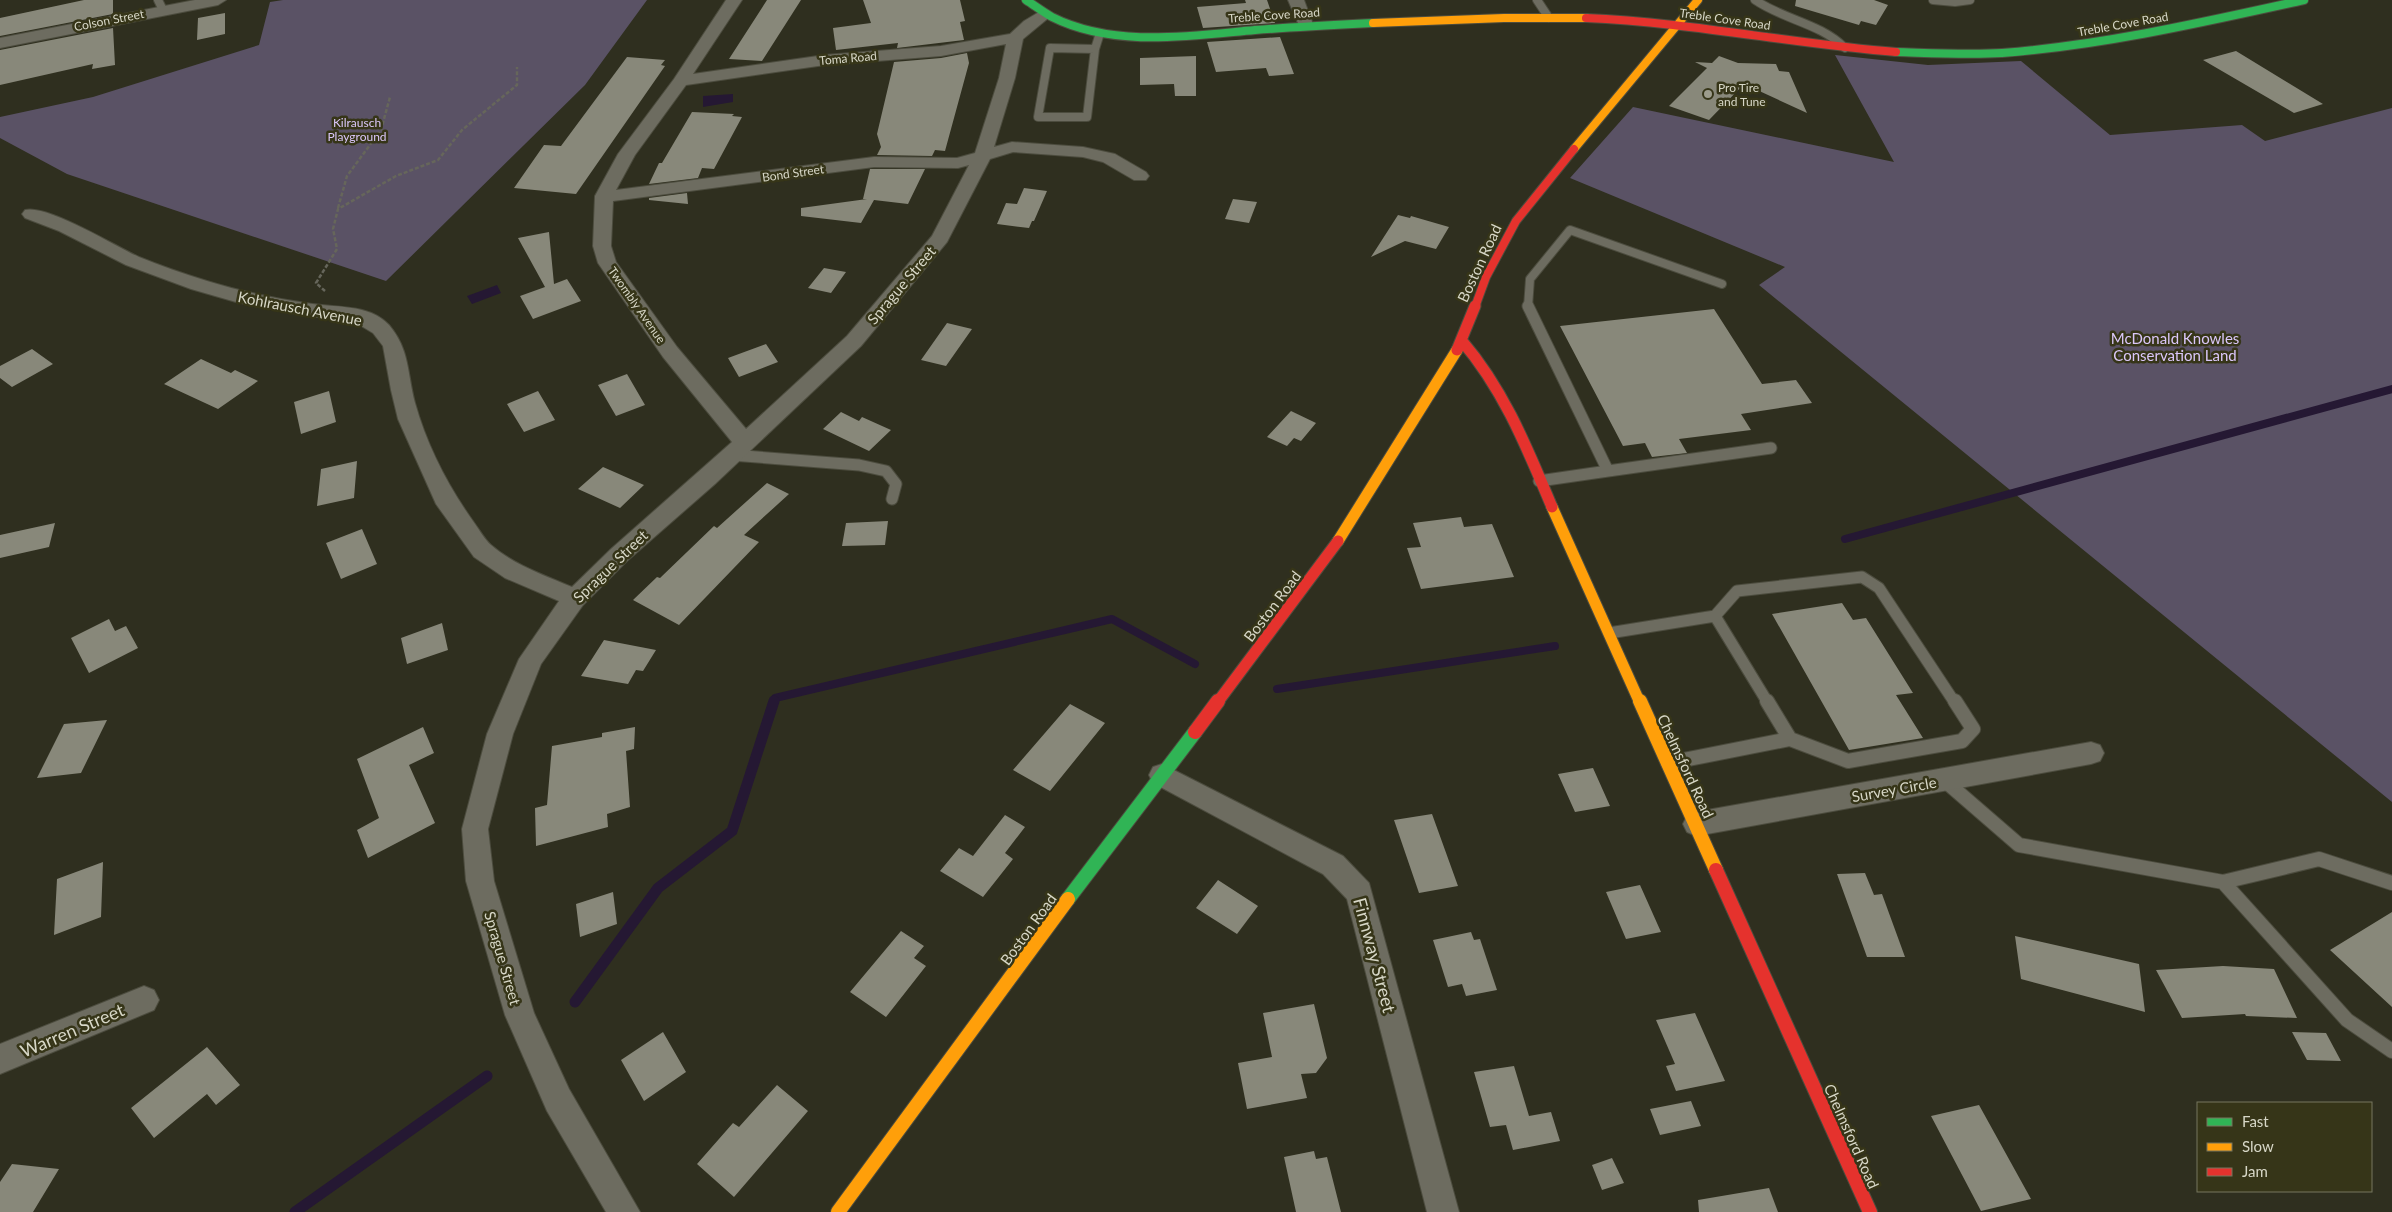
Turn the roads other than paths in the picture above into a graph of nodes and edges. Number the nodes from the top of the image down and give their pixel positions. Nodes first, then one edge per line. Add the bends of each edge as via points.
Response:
1 (218, 0) edge
2 (734, 0) edge
3 (1026, 0) edge
4 (1296, 0) edge
5 (1537, 0) edge
6 (1698, 0) edge
7 (1755, 0) edge
8 (1933, 0) edge
9 (1970, 0) edge
10 (2304, 0) edge
11 (161, 5) edge
12 (1044, 15) junction
13 (1549, 18) junction
14 (1676, 26) junction
15 (1306, 27) junction
16 (1100, 33) junction
17 (1016, 38) junction
18 (0, 43) edge
19 (1845, 48) junction
20 (1095, 49) junction
21 (681, 81) junction
22 (982, 156) junction
23 (1140, 176) dead end
24 (604, 196) junction
25 (31, 214) dead end
26 (1722, 284) dead end
27 (1462, 341) junction
28 (1771, 448) dead end
29 (738, 449) junction
30 (1608, 470) junction
31 (1539, 481) junction
32 (892, 499) dead end
33 (575, 598) junction
34 (1715, 616) junction
35 (1609, 633) junction
36 (1790, 739) junction
37 (2091, 753) dead end
38 (1668, 763) junction
39 (1162, 775) junction
40 (1944, 780) junction
41 (1696, 824) junction
42 (2224, 882) junction
43 (2392, 883) edge
44 (144, 1000) dead end
45 (2392, 1051) edge
46 (0, 1060) edge
47 (624, 1212) edge
48 (838, 1212) edge
49 (1442, 1212) edge
50 (1870, 1212) edge

1 - 11 street, Colson Street
2 - 21 street, Twombly Avenue
3 - 12 main road, Treble Cove Road
4 - 15 street
5 - 13 lane
6 - 14 main road, Boston Road
7 - 19 lane via 1776,14 1830,33
8 - 9 lane
10 - 19 main road, Treble Cove Road via 2136,37 2042,50 1945,56
11 - 18 street, Colson Street
12 - 16 main road, Treble Cove Road
12 - 17 street via 1029,24
13 - 14 main road, Treble Cove Road via 1626,20
13 - 15 main road, Treble Cove Road via 1441,19
14 - 19 main road, Treble Cove Road
14 - 27 main road, Boston Road via 1516,221 1486,276
15 - 16 main road, Treble Cove Road via 1170,36
16 - 20 lane
17 - 21 street, Toma Road via 941,51 825,60
17 - 22 street, Sprague Street
20 - 20 lane via 1050,48 1038,117 1087,118
21 - 24 street, Twombly Avenue via 627,154
22 - 23 street, Bond Street via 1012,147 1083,152 1109,158
22 - 24 street, Bond Street via 958,163 874,162
22 - 29 street, Sprague Street via 940,238 854,341
24 - 29 street, Twombly Avenue via 602,246 607,263
25 - 33 street, Kohlrausch Avenue via 133,261 198,285 236,296 346,314 367,319 380,328 393,345 409,419 444,498 482,552 513,572
26 - 30 lane via 1570,230 1530,279 1528,310
27 - 31 main road, Chelmsford Road via 1478,358 1508,409
27 - 39 main road, Boston Road via 1342,535
28 - 30 lane
29 - 32 lane via 886,471 896,484
29 - 33 street, Sprague Street
30 - 31 lane
31 - 35 main road, Chelmsford Road
33 - 47 street, Sprague Street via 531,659 500,734 475,829 480,881 520,1015 558,1100
34 - 35 lane
34 - 36 lane
34 - 36 lane via 1737,591 1862,577 1879,588 1973,729 1962,741 1848,761
35 - 38 main road, Chelmsford Road
36 - 38 lane
37 - 40 street, Survey Circle
38 - 41 main road, Chelmsford Road
39 - 48 main road, Boston Road
39 - 49 street, Finnway Street via 1333,865 1359,892
40 - 41 street, Survey Circle
40 - 42 lane via 2019,845
41 - 50 main road, Chelmsford Road
42 - 43 lane via 2319,859
42 - 45 lane via 2348,1020
44 - 46 street, Warren Street

